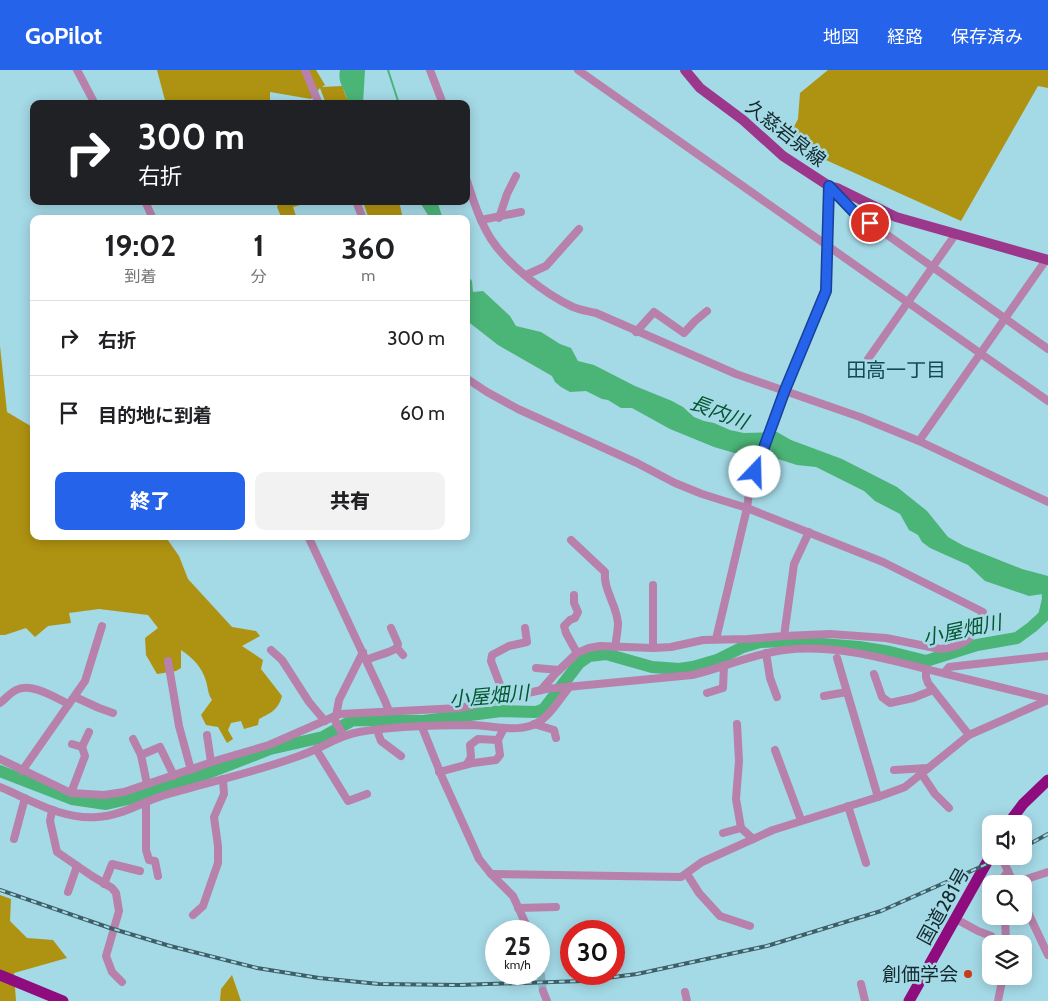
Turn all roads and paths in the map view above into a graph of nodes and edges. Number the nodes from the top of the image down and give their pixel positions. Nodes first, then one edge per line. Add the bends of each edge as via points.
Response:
1 (77, 70) edge
2 (305, 70) edge
3 (430, 70) edge
4 (578, 70) edge
5 (685, 70) edge
6 (93, 100) edge
7 (317, 100) edge
8 (441, 100) edge
9 (516, 176) dead end
10 (829, 186) junction
11 (470, 188) edge
12 (521, 212) dead end
13 (499, 218) junction
14 (482, 220) junction
15 (579, 229) dead end
16 (955, 234) junction
17 (826, 245) junction
18 (1047, 260) edge
19 (933, 268) junction
20 (526, 275) junction
21 (908, 303) junction
22 (707, 311) dead end
23 (1006, 319) junction
24 (636, 332) junction
25 (1048, 349) edge
26 (980, 354) junction
27 (868, 359) dead end
28 (470, 381) edge
29 (784, 394) junction
30 (1048, 402) edge
31 (919, 442) junction
32 (1048, 502) edge
33 (747, 508) junction
34 (809, 532) junction
35 (310, 540) edge
36 (572, 540) dead end
37 (653, 585) dead end
38 (574, 595) dead end
39 (102, 626) dead end
40 (391, 628) dead end
41 (526, 628) dead end
42 (784, 636) junction
43 (830, 636) junction
44 (506, 637) dead end
45 (716, 639) junction
46 (510, 646) junction
47 (615, 647) junction
48 (397, 648) junction
49 (653, 648) junction
50 (829, 648) junction
51 (271, 650) dead end
52 (363, 652) junction
53 (766, 653) junction
54 (578, 654) junction
55 (403, 655) dead end
56 (1048, 656) edge
57 (837, 658) dead end
58 (366, 660) junction
59 (168, 661) dead end
60 (724, 665) junction
61 (536, 668) dead end
62 (926, 669) junction
63 (559, 670) junction
64 (944, 673) junction
65 (874, 674) dead end
66 (567, 687) junction
67 (544, 689) junction
68 (933, 690) junction
69 (847, 692) junction
70 (707, 693) dead end
71 (824, 696) dead end
72 (75, 697) junction
73 (777, 697) dead end
74 (505, 698) junction
75 (1048, 700) edge
76 (0, 703) edge
77 (69, 704) junction
78 (388, 711) junction
79 (113, 713) dead end
80 (332, 719) junction
81 (534, 724) junction
82 (737, 724) dead end
83 (422, 727) junction
84 (504, 728) junction
85 (377, 730) junction
86 (88, 732) dead end
87 (342, 733) junction
88 (207, 735) dead end
89 (968, 735) junction
90 (556, 738) dead end
91 (133, 739) dead end
92 (498, 740) junction
93 (72, 744) dead end
94 (82, 747) junction
95 (316, 749) junction
96 (775, 750) dead end
97 (141, 755) junction
98 (401, 756) dead end
99 (0, 759) edge
100 (211, 762) junction
101 (467, 764) junction
102 (928, 768) junction
103 (190, 770) junction
104 (894, 770) dead end
105 (22, 771) junction
106 (439, 772) junction
107 (921, 773) junction
108 (174, 776) junction
109 (223, 780) junction
110 (1048, 780) edge
111 (147, 784) junction
112 (0, 788) edge
113 (71, 793) junction
114 (367, 794) dead end
115 (878, 797) junction
116 (25, 798) junction
117 (146, 802) junction
118 (848, 806) junction
119 (948, 808) dead end
120 (52, 810) junction
121 (1015, 815) edge
122 (801, 820) junction
123 (741, 828) junction
124 (723, 833) dead end
125 (14, 839) dead end
126 (753, 839) junction
127 (866, 863) dead end
128 (986, 865) edge
129 (1005, 865) edge
130 (77, 866) junction
131 (140, 871) dead end
132 (1008, 871) junction
133 (1048, 872) edge
134 (491, 874) junction
135 (687, 874) junction
136 (1005, 875) edge
137 (1010, 875) edge
138 (158, 876) dead end
139 (1032, 877) edge
140 (104, 884) junction
141 (68, 892) dead end
142 (556, 907) dead end
143 (518, 908) junction
144 (193, 915) dead end
145 (956, 919) junction
146 (524, 920) edge
147 (1032, 921) edge
148 (750, 926) dead end
149 (988, 935) edge
150 (1048, 954) edge
151 (0, 975) edge
152 (122, 982) dead end
153 (861, 984) dead end
154 (1001, 985) edge
155 (543, 991) tunnel mouth
156 (685, 992) dead end
157 (63, 1001) edge
158 (546, 1001) edge
159 (687, 1001) edge
160 (865, 1001) edge
161 (909, 1001) edge
162 (998, 1001) edge

1 - 6 street
2 - 7 street
3 - 8 street
4 - 17 street
5 - 10 main road, 久慈岩泉線 via 700,88 783,156
9 - 13 street
10 - 16 main road, 久慈岩泉線 via 896,218
10 - 17 street
10 - 19 street via 854,212
11 - 14 street
12 - 13 street
13 - 14 street
14 - 20 street via 491,239
15 - 20 street via 546,266
16 - 18 main road, 久慈岩泉線
16 - 19 street
17 - 21 street
17 - 29 street via 826,291
18 - 23 street
19 - 21 street
19 - 23 street
20 - 24 street via 574,307
21 - 26 street
21 - 27 street
22 - 24 street via 684,333 654,312
23 - 25 street
23 - 26 street
24 - 29 street
26 - 30 street
26 - 31 street
28 - 33 street via 518,409 675,483
29 - 31 street via 860,418
29 - 33 street via 750,486
31 - 32 street
33 - 34 street
33 - 45 street
34 - 42 street via 794,564
34 - 43 street via 883,562 983,612 976,632 959,645 949,648 886,638
35 - 52 street
36 - 47 street via 605,572 604,579 618,623
37 - 49 street
38 - 54 street via 578,612 564,626
39 - 72 street via 85,681
40 - 48 street
41 - 46 street via 527,642
42 - 43 street
42 - 45 street
43 - 50 street
44 - 46 street
45 - 49 street
46 - 74 street via 492,655 491,661
47 - 49 street
47 - 54 street via 589,648
48 - 55 street
48 - 58 street
50 - 53 street
50 - 62 street
51 - 80 street via 282,660 309,702
52 - 58 street
52 - 80 street
53 - 60 street
53 - 73 street
54 - 63 street
56 - 64 street via 949,667
57 - 69 street
58 - 78 street
59 - 103 street
60 - 66 street via 692,675
60 - 70 street via 723,688
61 - 63 street
62 - 64 street
62 - 68 street via 926,677
63 - 67 street
64 - 75 street
65 - 68 street via 882,696 890,703
66 - 67 street
66 - 81 street via 545,717
67 - 74 street
68 - 89 street
69 - 71 street
69 - 115 street
72 - 77 street
72 - 79 street
74 - 78 street via 460,708
75 - 89 street
76 - 77 street via 18,689 27,689
77 - 105 street
78 - 80 street
80 - 87 street
80 - 100 street via 269,745
81 - 84 street
81 - 90 street via 554,730
82 - 123 street via 736,799
83 - 84 street
83 - 85 street
83 - 106 street
84 - 92 street
85 - 87 street
85 - 98 street via 381,742
86 - 94 street
87 - 95 street
88 - 100 street
89 - 102 street
91 - 97 street
92 - 101 street via 478,739 470,745 471,757
92 - 101 street via 500,755 496,760
93 - 94 street
94 - 113 street via 84,756
95 - 109 street
95 - 114 street via 348,801
96 - 122 street
97 - 108 street via 160,747
97 - 111 street
99 - 105 street
100 - 103 street
101 - 106 street
102 - 104 street
102 - 107 street
103 - 108 street
105 - 113 street
106 - 134 street via 479,858
107 - 115 street via 905,787
107 - 119 street
108 - 111 street
109 - 117 street
109 - 144 street via 224,794 214,817 218,863 203,906
110 - 121 highway
111 - 113 street via 104,795
112 - 116 street
115 - 118 street
116 - 120 street
116 - 125 street
117 - 120 street via 104,817 79,817
117 - 138 street via 146,850 149,860 156,861
118 - 122 street
118 - 127 street
120 - 130 street via 50,822 57,852
122 - 126 street
123 - 124 street
123 - 126 street
126 - 135 street via 702,862
128 - 145 highway, 国道281号
129 - 132 street
130 - 140 street
130 - 141 street
131 - 140 street via 112,864
132 - 136 street
132 - 137 street
133 - 139 street
134 - 135 street via 681,877
134 - 143 street via 513,896
135 - 148 street via 720,916
140 - 152 street via 116,893 119,911 106,956 112,972
142 - 143 street
143 - 146 street
145 - 149 street
145 - 161 highway, 国道281号
147 - 150 street
151 - 157 highway
153 - 160 street
154 - 162 street
155 - 158 street
156 - 159 street

